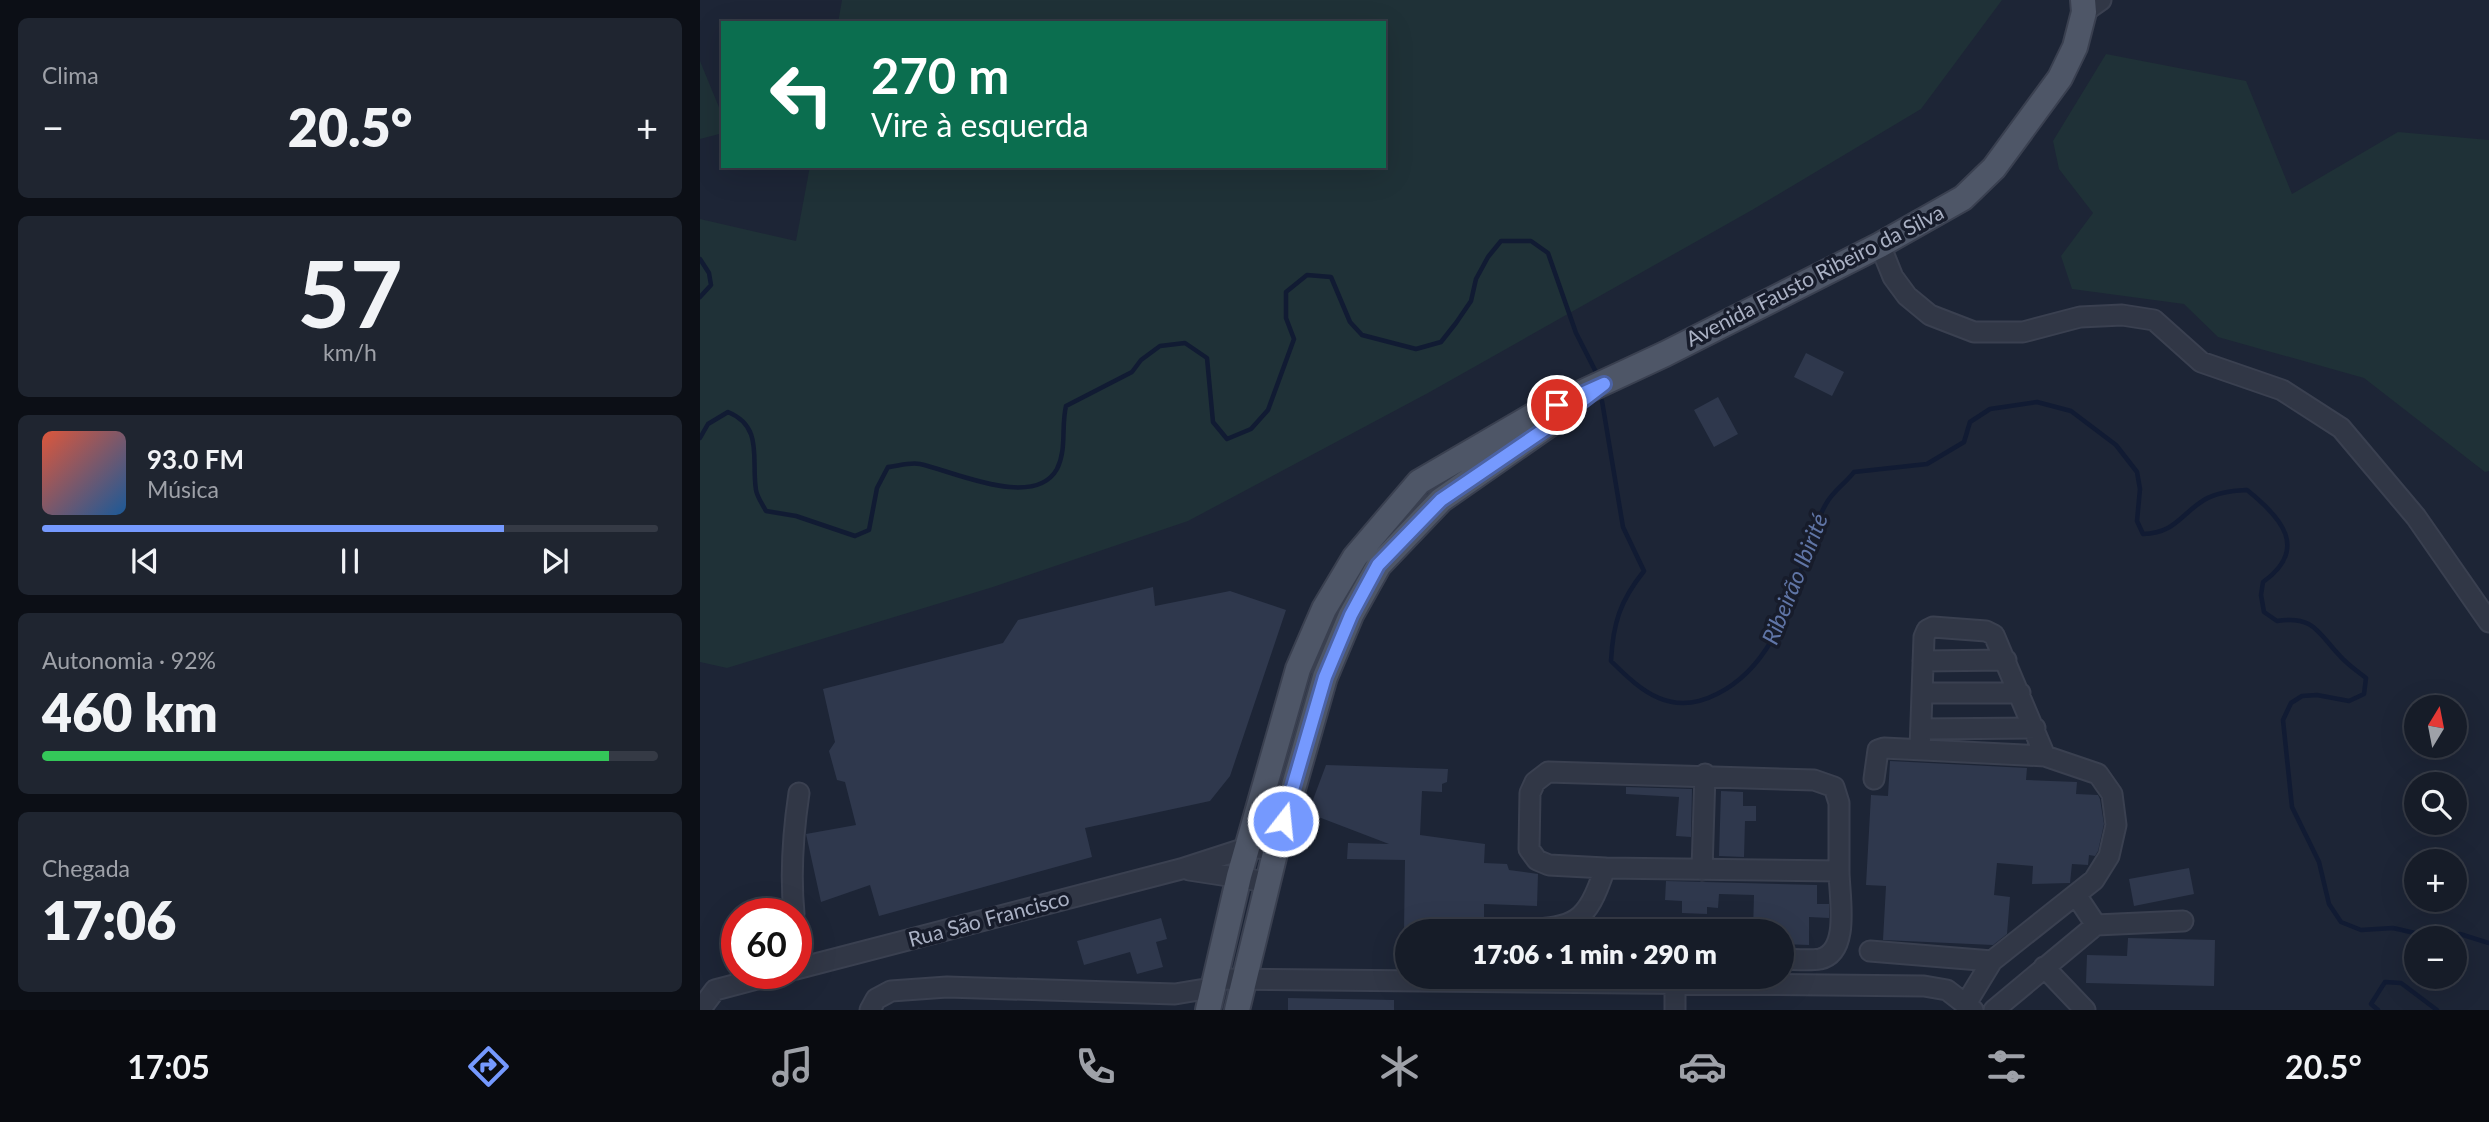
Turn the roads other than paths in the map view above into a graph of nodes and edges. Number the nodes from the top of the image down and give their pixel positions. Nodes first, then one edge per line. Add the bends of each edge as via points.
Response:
1 (2089, 4) edge
2 (1880, 245) junction
3 (1604, 384) junction
4 (1419, 482) junction
5 (1441, 500) junction
6 (2489, 622) edge
7 (2007, 660) junction
8 (1923, 661) junction
9 (1922, 693) junction
10 (2020, 693) junction
11 (2035, 728) junction
12 (1921, 729) junction
13 (1920, 750) junction
14 (2045, 756) junction
15 (1705, 774) junction
16 (1874, 779) dead end
17 (799, 793) dead end
18 (1249, 846) junction
19 (1275, 850) junction
20 (1605, 868) junction
21 (1181, 869) junction
22 (1702, 870) junction
23 (1839, 871) junction
24 (1239, 876) junction
25 (1267, 882) junction
26 (2076, 895) junction
27 (792, 898) edge
28 (1578, 919) edge
29 (2183, 921) dead end
30 (2096, 925) junction
31 (1870, 951) dead end
32 (1794, 959) edge
33 (1992, 961) junction
34 (812, 965) edge
35 (2044, 967) junction
36 (1243, 979) junction
37 (1395, 979) edge
38 (1794, 983) edge
39 (721, 988) edge
40 (1675, 989) edge
41 (1210, 995) edge
42 (1970, 1006) edge
43 (700, 1010) edge
44 (870, 1010) edge
45 (1237, 1010) edge
46 (1675, 1010) edge
47 (1994, 1010) edge
48 (2085, 1010) edge

1 - 2 main road, Avenida Fausto Ribeiro da Silva via 2060,78 1994,168 1963,198
2 - 3 main road, Avenida Fausto Ribeiro da Silva
2 - 6 street via 1907,296 1930,315 1974,332 2023,332 2080,317 2122,315 2154,320 2201,362 2282,390 2342,428 2416,517
3 - 4 main road via 1534,415
3 - 5 main road
4 - 5 main road
4 - 18 main road via 1355,557 1324,609 1298,669
5 - 19 main road via 1378,565 1351,615 1325,677
7 - 8 street
7 - 8 street via 1994,635 1986,631 1933,627 1924,637
7 - 10 street
8 - 9 street
9 - 10 street
9 - 12 street
10 - 11 street
11 - 12 street
11 - 14 street
12 - 13 street
13 - 14 street
13 - 16 street via 1878,750
14 - 26 street via 2098,774 2112,794 2116,825 2109,856 2094,880
15 - 20 street via 1548,772 1535,782 1530,793 1529,849 1536,860
15 - 22 street
15 - 23 street via 1814,779 1834,787 1839,803
17 - 27 street
18 - 19 street, Rua São Francisco
18 - 21 street, Rua São Francisco
18 - 24 main road
19 - 25 main road
20 - 22 street
20 - 28 street via 1596,897
21 - 24 street, Rua São Francisco
21 - 34 street, Rua São Francisco
22 - 23 street
23 - 32 street via 1840,941 1833,953 1820,959
24 - 25 street, Rua São Francisco
24 - 41 main road
25 - 36 main road
26 - 30 street
26 - 33 street
29 - 30 street
30 - 35 street
31 - 33 street
33 - 42 street
35 - 47 street
35 - 48 street
36 - 37 street
36 - 41 street
36 - 45 main road
38 - 42 street via 1924,986 1947,990
39 - 43 street, Rua São Francisco
40 - 46 street
41 - 44 street via 947,987 891,991 876,999

